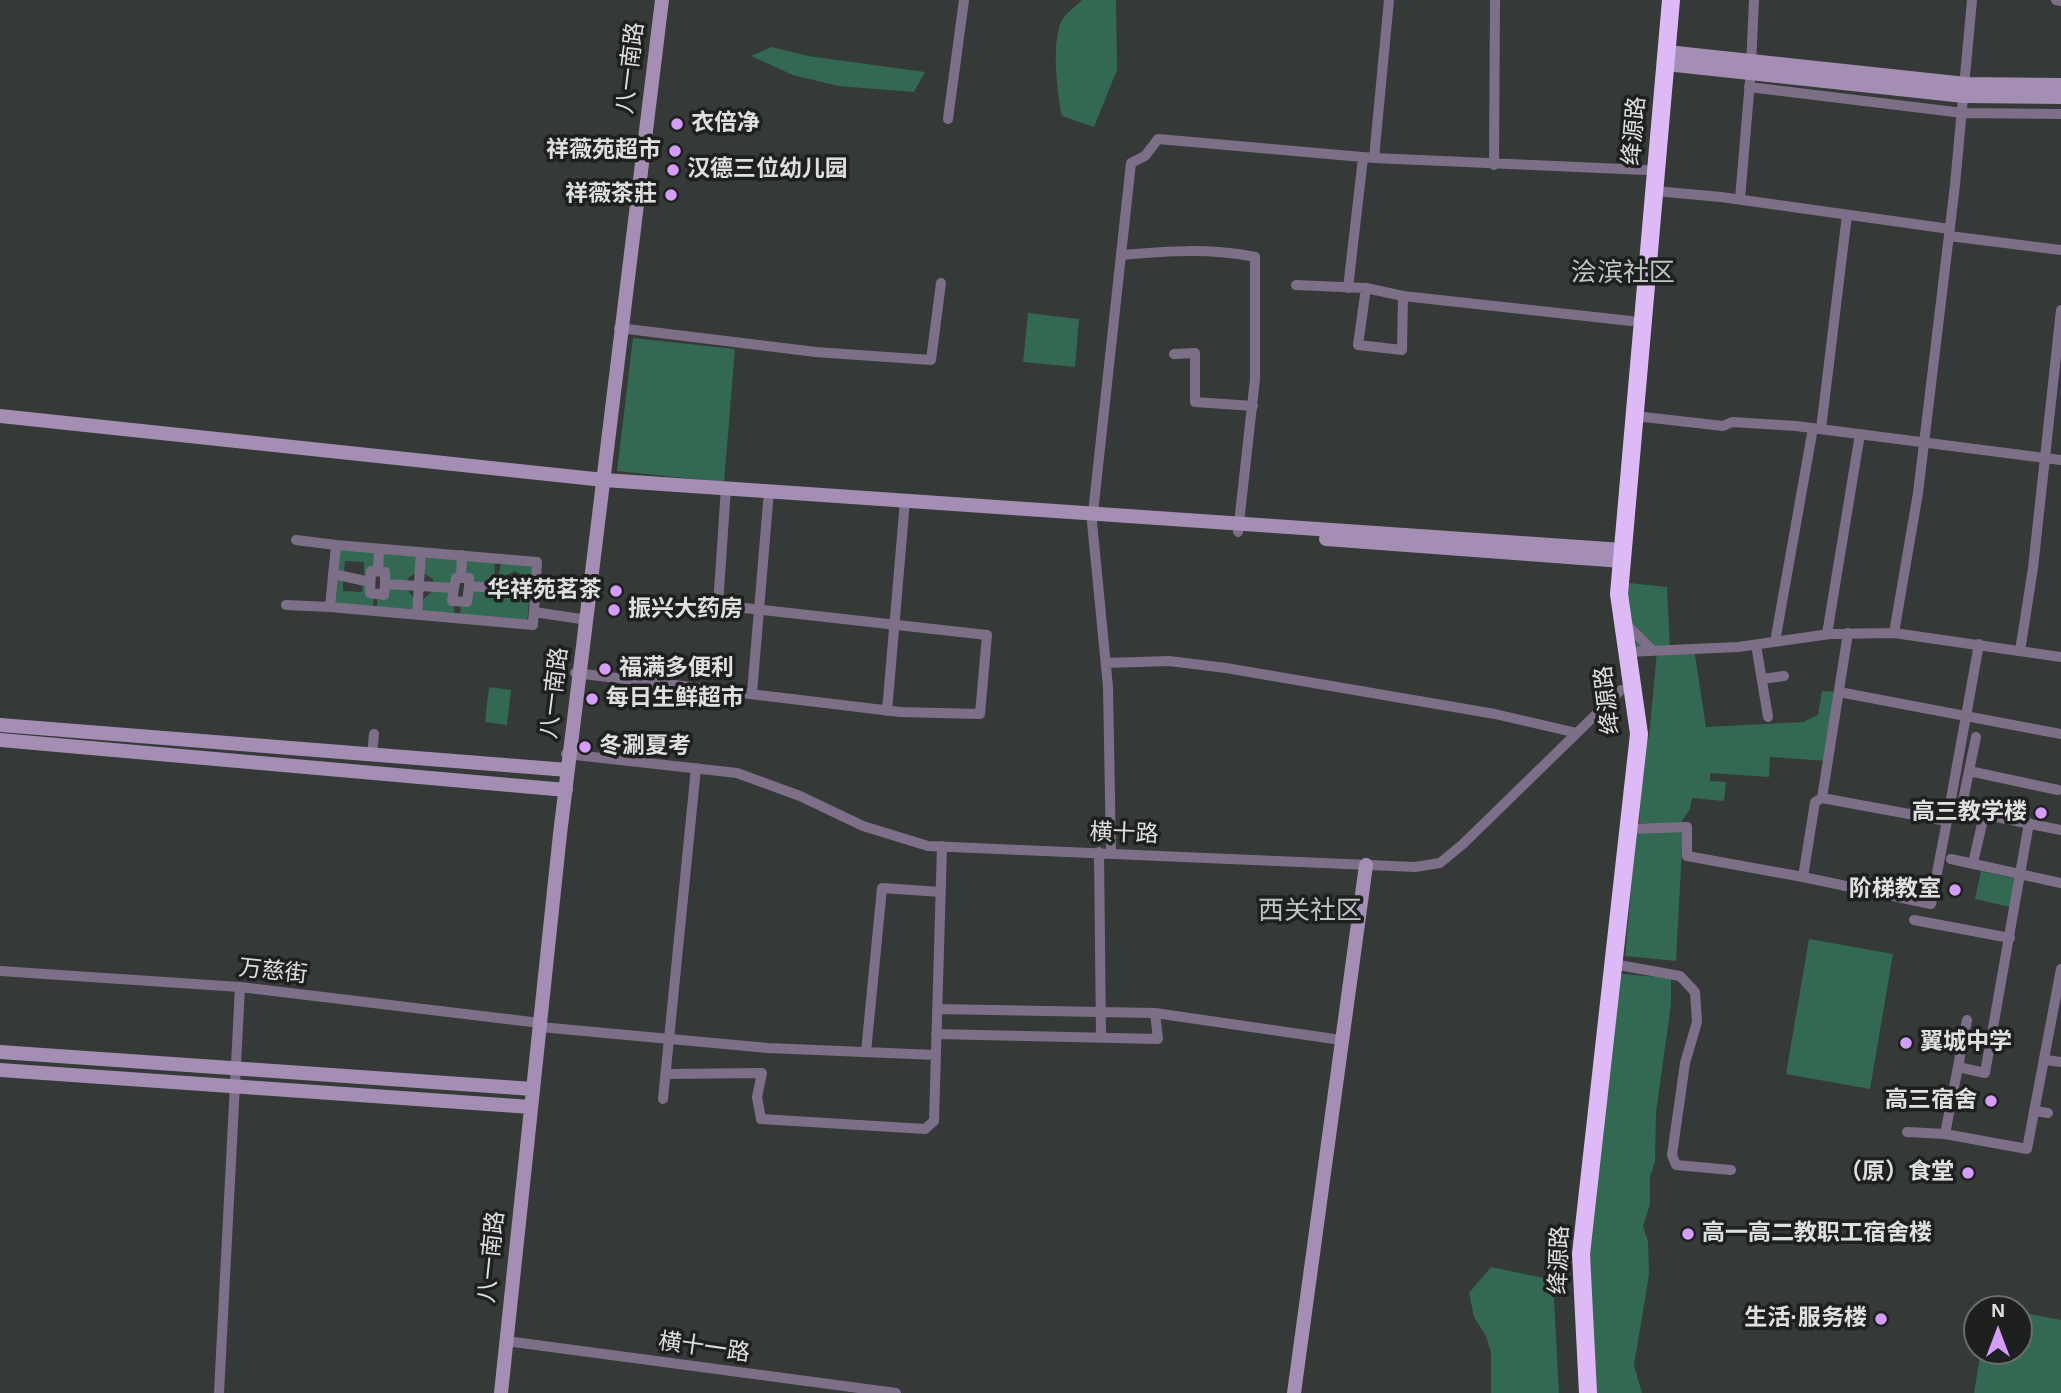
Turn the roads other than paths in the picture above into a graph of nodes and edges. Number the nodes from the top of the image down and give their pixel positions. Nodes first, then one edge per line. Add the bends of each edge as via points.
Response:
1 (656, 0) edge
2 (662, 0) edge
3 (964, 0) edge
4 (1389, 0) edge
5 (1495, 0) edge
6 (1660, 0) edge
7 (1671, 0) edge
8 (1754, 0) edge
9 (1972, 0) edge
10 (1666, 58) junction
11 (1750, 74) junction
12 (2061, 85) edge
13 (1965, 90) junction
14 (2061, 97) edge
15 (1963, 113) junction
16 (2061, 114) edge
17 (948, 118) dead end
18 (1368, 158) junction
19 (1494, 165) junction
20 (1645, 170) junction
21 (1655, 191) junction
22 (1740, 200) junction
23 (1847, 215) junction
24 (1949, 232) junction
25 (2061, 250) edge
26 (1122, 255) junction
27 (941, 283) dead end
28 (1296, 285) dead end
29 (1348, 288) junction
30 (1366, 288) junction
31 (1404, 296) junction
32 (2061, 310) edge
33 (1632, 321) junction
34 (620, 328) junction
35 (1174, 354) dead end
36 (1253, 406) junction
37 (0, 416) edge
38 (1635, 416) junction
39 (0, 424) edge
40 (1817, 429) junction
41 (1860, 434) junction
42 (1923, 441) junction
43 (2045, 457) junction
44 (2061, 460) edge
45 (601, 483) junction
46 (726, 491) junction
47 (769, 495) junction
48 (905, 504) junction
49 (1092, 517) junction
50 (1239, 528) junction
51 (296, 540) dead end
52 (336, 545) junction
53 (379, 548) junction
54 (421, 552) junction
55 (462, 555) junction
56 (1616, 555) junction
57 (378, 571) junction
58 (333, 574) junction
59 (370, 582) junction
60 (465, 582) junction
61 (385, 584) junction
62 (419, 586) junction
63 (454, 588) junction
64 (536, 591) junction
65 (375, 594) junction
66 (459, 601) junction
67 (286, 605) dead end
68 (330, 607) junction
69 (534, 609) junction
70 (759, 610) junction
71 (374, 611) junction
72 (417, 614) junction
73 (458, 618) junction
74 (584, 620) junction
75 (1623, 622) junction
76 (895, 625) junction
77 (1894, 632) junction
78 (1848, 633) junction
79 (1827, 634) junction
80 (1775, 642) junction
81 (1979, 644) junction
82 (1756, 645) junction
83 (1653, 651) junction
84 (2020, 651) junction
85 (1627, 652) junction
86 (2061, 657) edge
87 (1106, 663) junction
88 (577, 674) junction
89 (1784, 676) dead end
90 (1762, 679) junction
91 (1621, 690) junction
92 (1839, 692) junction
93 (752, 693) junction
94 (887, 711) junction
95 (1967, 716) junction
96 (1768, 717) dead end
97 (0, 725) edge
98 (1577, 733) junction
99 (373, 734) dead end
100 (2061, 734) edge
101 (1976, 737) dead end
102 (0, 740) edge
103 (372, 755) junction
104 (568, 755) junction
105 (695, 768) junction
106 (566, 770) junction
107 (1969, 771) junction
108 (564, 790) junction
109 (2058, 790) dead end
110 (1822, 798) junction
111 (1984, 815) junction
112 (1947, 821) junction
113 (2029, 824) junction
114 (1628, 829) junction
115 (2061, 830) edge
116 (943, 846) junction
117 (1099, 852) junction
118 (1111, 852) junction
119 (1951, 859) dead end
120 (1973, 863) junction
121 (1366, 865) junction
122 (2021, 874) junction
123 (1803, 877) junction
124 (2061, 883) edge
125 (941, 892) junction
126 (1914, 920) dead end
127 (2010, 938) junction
128 (1613, 964) junction
129 (2061, 969) edge
130 (0, 971) edge
131 (240, 987) junction
132 (937, 1009) junction
133 (1099, 1012) junction
134 (1155, 1013) junction
135 (2057, 1013) edge
136 (1967, 1020) dead end
137 (538, 1024) junction
138 (936, 1034) junction
139 (1101, 1038) junction
140 (670, 1040) junction
141 (1341, 1040) junction
142 (0, 1052) edge
143 (866, 1052) junction
144 (936, 1055) junction
145 (2046, 1060) junction
146 (2061, 1062) edge
147 (1958, 1067) junction
148 (236, 1069) junction
149 (0, 1070) edge
150 (666, 1074) junction
151 (235, 1086) junction
152 (531, 1089) junction
153 (663, 1099) dead end
154 (529, 1107) junction
155 (2035, 1111) junction
156 (2048, 1113) dead end
157 (1907, 1132) dead end
158 (1945, 1133) junction
159 (1731, 1170) dead end
160 (506, 1341) junction
161 (219, 1393) edge
162 (498, 1393) edge
163 (896, 1393) edge
164 (1294, 1393) edge
165 (1576, 1393) edge
166 (1588, 1393) edge

1 - 34 main road, 八一南路
2 - 34 main road, 八一南路
3 - 17 street
4 - 18 street
5 - 19 street
6 - 20 highway, 绛源路
7 - 10 highway, 绛源路
8 - 11 street
9 - 13 street
10 - 11 main road
10 - 21 highway, 绛源路
11 - 13 main road
11 - 15 street
11 - 22 street
12 - 13 main road
13 - 14 main road
13 - 15 street
15 - 16 street
15 - 24 street
18 - 19 street
18 - 26 street via 1158,139 1145,156 1131,163
18 - 29 street
19 - 20 street
20 - 33 highway, 绛源路
21 - 22 street
21 - 38 highway, 绛源路
22 - 23 street
23 - 24 street
23 - 40 street
24 - 25 street
24 - 42 street
26 - 36 street via 1181,250 1255,257
26 - 49 street
27 - 34 street via 931,360 816,352
28 - 29 street
29 - 30 street
30 - 31 street
30 - 31 street via 1358,345 1402,350
31 - 33 street
32 - 43 street
33 - 56 highway, 绛源路
34 - 45 main road, 八一南路
35 - 36 street via 1195,353 1195,402
36 - 50 street
37 - 45 main road
38 - 40 street via 1723,426 1732,422
38 - 56 highway, 绛源路
39 - 45 main road
40 - 41 street
40 - 80 street
41 - 42 street
41 - 79 street
42 - 43 street
42 - 77 street
43 - 44 street
43 - 84 street
45 - 46 main road
45 - 74 main road, 八一南路
46 - 47 main road
46 - 70 street via 718,605
47 - 48 main road
47 - 70 street
48 - 49 main road
48 - 76 street
49 - 50 main road
49 - 87 street
50 - 56 main road
51 - 52 street
52 - 53 street
52 - 58 street
53 - 54 street
53 - 57 street
54 - 55 street
54 - 62 street
55 - 60 street
55 - 64 street via 537,562
56 - 75 highway, 绛源路
56 - 91 highway, 绛源路 via 1607,594
57 - 59 street via 371,570
57 - 61 street via 386,572
58 - 59 street
58 - 68 street
59 - 65 street via 370,593
60 - 63 street via 456,578
60 - 64 street
60 - 66 street via 467,602
61 - 62 street
61 - 65 street via 384,594
62 - 63 street
62 - 72 street
63 - 66 street via 452,601
64 - 69 street
65 - 71 street
66 - 73 street
67 - 68 street
68 - 71 street
69 - 73 street via 533,625
69 - 74 street
70 - 76 street
70 - 93 street
71 - 72 street
72 - 73 street
74 - 88 main road, 八一南路
75 - 83 street
75 - 85 highway, 绛源路
76 - 94 street
76 - 94 street via 987,635 986,653 979,714
77 - 78 street
77 - 81 street
78 - 79 street
78 - 92 street
79 - 80 street
80 - 82 street
81 - 84 street
81 - 95 street
82 - 83 street
82 - 90 street
83 - 85 street
84 - 86 street
85 - 114 highway, 绛源路 via 1639,734
87 - 98 street via 1169,661 1226,668 1495,714
87 - 118 street
88 - 93 street
88 - 104 main road, 八一南路
89 - 90 street
90 - 96 street
91 - 98 street, 横十路
91 - 165 highway, 绛源路 via 1627,735 1569,1253
92 - 95 street
92 - 110 street
93 - 94 street
95 - 100 street
95 - 112 street
97 - 103 main road
98 - 121 street, 横十路 via 1440,863
99 - 103 street
101 - 107 street
102 - 108 main road
103 - 106 main road
104 - 105 street, 横十路
104 - 106 main road, 八一南路
105 - 116 street, 横十路 via 737,773 863,826 928,846
105 - 140 street
106 - 108 main road, 八一南路
107 - 109 street
107 - 111 street via 1961,810
108 - 137 main road, 八一南路
110 - 112 street
110 - 123 street via 1815,802
111 - 113 street
111 - 120 street
112 - 123 street via 1931,904
113 - 115 street
113 - 122 street
114 - 123 street via 1687,827 1687,856
114 - 128 highway, 绛源路
116 - 117 street, 横十路
116 - 125 street
117 - 118 street, 横十路
117 - 133 street
118 - 121 street, 横十路
119 - 120 street
120 - 122 street
121 - 141 main road
122 - 124 street
122 - 127 street
125 - 132 street
125 - 143 street via 882,888
126 - 127 street
127 - 147 street via 1986,1073
128 - 159 street via 1680,976 1695,992 1697,1022 1685,1063 1672,1155 1676,1165
128 - 166 highway, 绛源路 via 1581,1254
129 - 135 street
130 - 131 street, 万慈街
131 - 137 street, 万慈街
131 - 148 street
132 - 133 street
132 - 138 street
133 - 134 street
133 - 139 street
134 - 139 street via 1158,1039
134 - 141 street
135 - 145 street
136 - 147 street
137 - 140 street, 万慈街
137 - 152 main road, 八一南路
138 - 139 street
138 - 144 street
140 - 143 street, 万慈街
140 - 150 street
141 - 164 main road
142 - 148 main road
143 - 144 street, 万慈街
144 - 150 street via 934,1121 925,1129 761,1119 757,1097 762,1073
145 - 146 street
145 - 155 street
147 - 158 street
148 - 151 street
148 - 152 main road
149 - 151 main road
150 - 153 street
151 - 154 main road
151 - 161 street
152 - 154 main road, 八一南路
154 - 160 main road, 八一南路
154 - 162 main road, 八一南路
155 - 156 street
155 - 158 street via 2027,1149
157 - 158 street
160 - 162 main road, 八一南路
160 - 163 street, 横十一路

